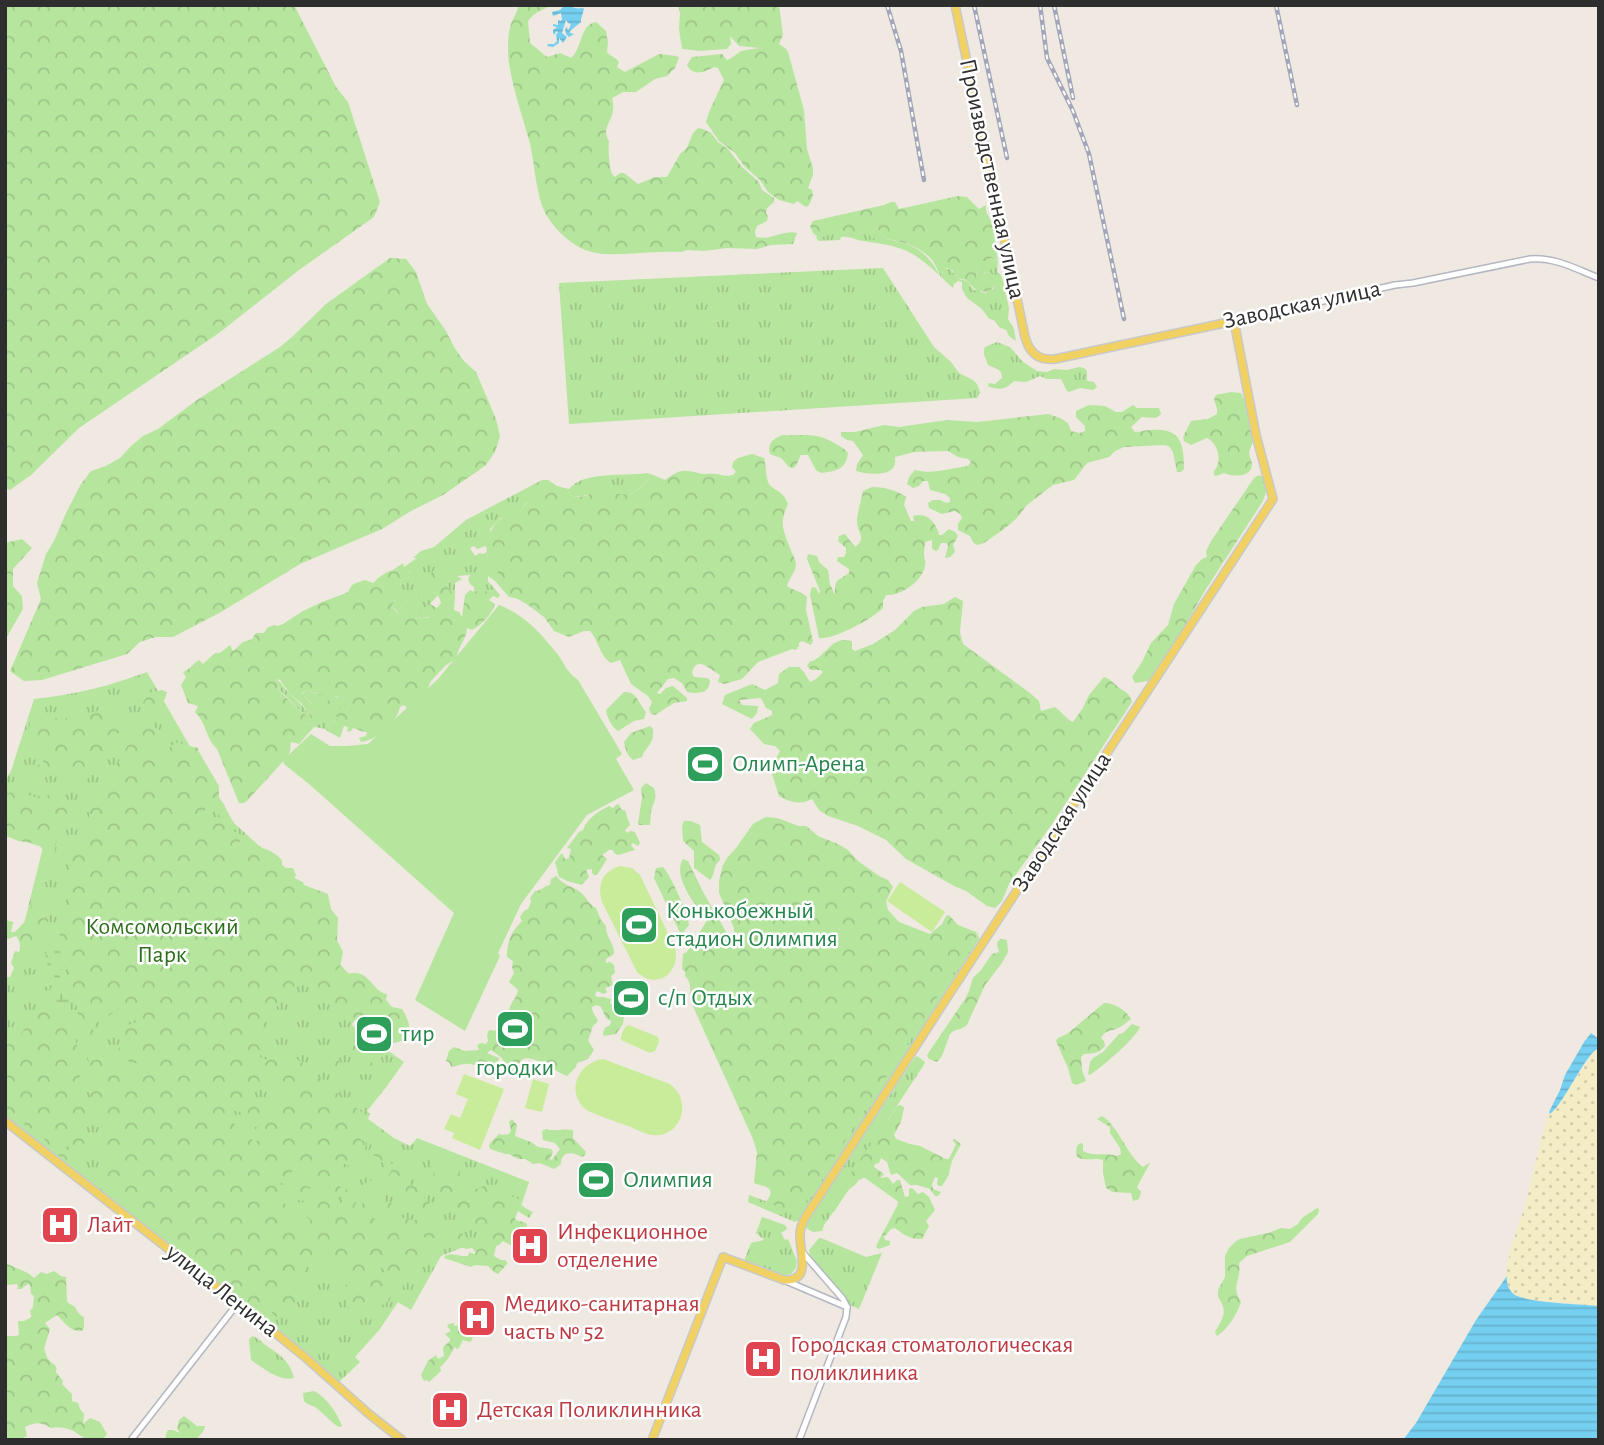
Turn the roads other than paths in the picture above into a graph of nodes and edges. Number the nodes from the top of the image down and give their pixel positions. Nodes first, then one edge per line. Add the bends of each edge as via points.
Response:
1 (956, 5) edge
2 (1599, 278) edge
3 (1234, 321) junction
4 (1031, 352) joint
5 (5, 1121) edge
6 (803, 1253) junction
7 (780, 1279) junction
8 (238, 1303) junction
9 (847, 1307) junction
10 (131, 1440) edge
11 (402, 1440) edge
12 (652, 1440) edge
13 (799, 1440) edge

1 - 4 main road, Производственная улица
2 - 3 street, Заводская улица via 1544,259 1524,260
3 - 4 main road, Заводская улица via 1049,360
3 - 6 main road, Заводская улица via 1273,499 800,1228
5 - 8 main road, улица Ленина
6 - 7 main road via 798,1276
6 - 9 street
7 - 9 street
7 - 12 main road via 723,1257
8 - 10 street
8 - 11 main road, улица Ленина
9 - 13 street

